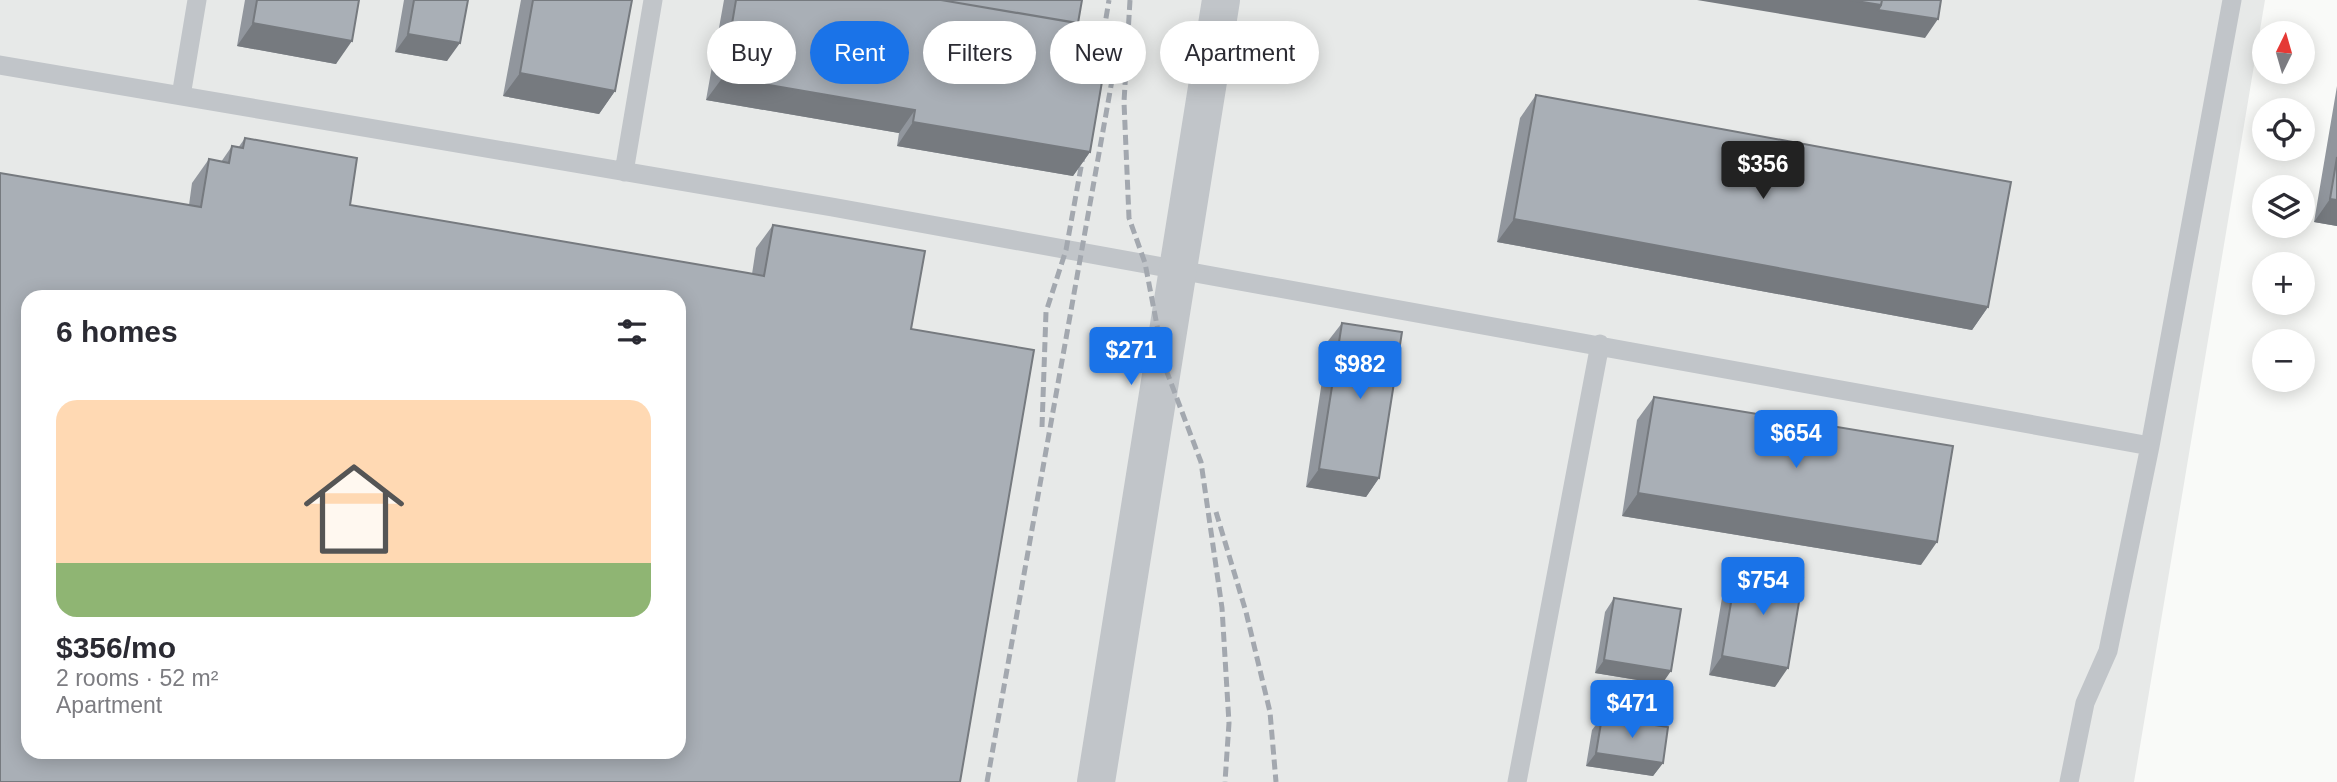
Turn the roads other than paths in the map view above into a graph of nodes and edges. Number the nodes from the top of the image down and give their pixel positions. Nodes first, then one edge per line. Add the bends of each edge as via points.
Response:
1 (197, 0) edge
2 (653, 0) edge
3 (1221, 0) edge
4 (2232, 0) edge
5 (0, 65) edge
6 (181, 96) junction
7 (624, 172) junction
8 (1177, 269) junction
9 (1600, 344) junction
10 (2150, 446) junction
11 (1096, 782) edge
12 (1517, 782) edge
13 (2069, 782) edge

1 - 6 lane
2 - 7 lane
3 - 8 street
4 - 10 lane
5 - 6 lane
6 - 7 lane
7 - 8 lane
8 - 9 lane
8 - 11 street via 1165,368
9 - 10 lane
9 - 12 lane
10 - 13 lane via 2108,651 2085,703

